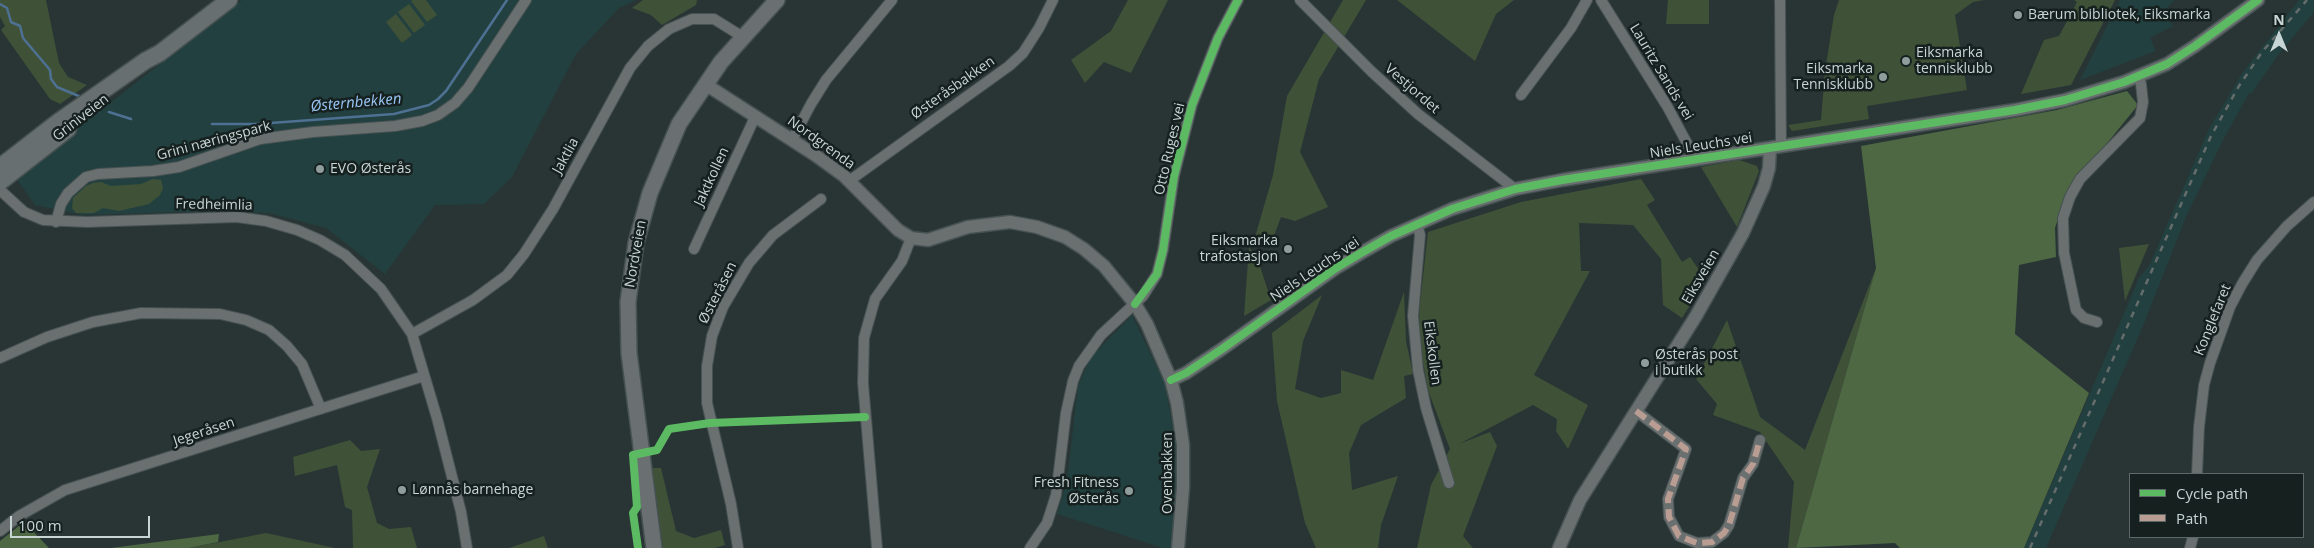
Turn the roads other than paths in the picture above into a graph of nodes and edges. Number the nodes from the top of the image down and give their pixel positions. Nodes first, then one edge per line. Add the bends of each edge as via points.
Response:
1 (229, 0) edge
2 (526, 0) edge
3 (777, 0) edge
4 (892, 0) edge
5 (1053, 0) edge
6 (1238, 0) edge
7 (1300, 0) edge
8 (1587, 0) edge
9 (1601, 0) edge
10 (1780, 0) edge
11 (2258, 0) edge
12 (743, 37) junction
13 (160, 53) junction
14 (2138, 76) junction
15 (705, 84) junction
16 (1521, 95) dead end
17 (755, 117) junction
18 (793, 138) junction
19 (1776, 147) junction
20 (1696, 160) junction
21 (0, 167) edge
22 (849, 181) junction
23 (0, 182) edge
24 (1515, 189) junction
25 (0, 190) edge
26 (821, 198) dead end
27 (2314, 202) edge
28 (56, 222) junction
29 (1417, 224) junction
30 (911, 238) junction
31 (694, 249) dead end
32 (1135, 304) junction
33 (2097, 322) dead end
34 (412, 334) junction
35 (0, 358) edge
36 (424, 376) junction
37 (1172, 380) junction
38 (321, 409) junction
39 (1636, 411) junction
40 (1760, 440) dead end
41 (2197, 473) edge
42 (1449, 482) dead end
43 (0, 531) edge
44 (467, 548) edge
45 (654, 548) edge
46 (738, 548) edge
47 (876, 548) edge
48 (1030, 548) edge
49 (1178, 548) edge
50 (1559, 548) edge

1 - 13 main road, Griniveien
2 - 28 street, Grini næringspark via 468,88 438,115 395,126 260,139 179,167 86,177 68,193
3 - 12 main road, Nordveien
4 - 18 street via 826,80
5 - 22 street, Østeråsbakken via 1023,53 1009,66
6 - 32 street, Otto Ruges vei via 1218,38 1192,105 1174,176 1157,274
7 - 24 street, Vestjordet via 1418,114
8 - 16 street via 1571,28
9 - 20 street, Lauritz Sands vei via 1667,106
10 - 19 street, Eiksveien
11 - 14 street, Niels Leuchs vei via 2187,52
12 - 15 main road, Nordveien
12 - 34 street, Jaktlia via 714,20 692,19 669,29 648,46 630,68 553,209 507,275 473,300
13 - 21 main road, Griniveien via 74,110
13 - 23 main road, Griniveien via 150,65
14 - 19 street, Niels Leuchs vei via 2033,107
14 - 33 street via 2142,102 2140,118 2080,179 2063,218 2064,253 2076,310 2084,318
15 - 17 street, Nordgrenda
15 - 45 main road, Nordveien via 679,124 658,171 644,211 628,302 629,353
17 - 18 street, Nordgrenda
17 - 31 street, Jaktkollen
18 - 22 street, Nordgrenda
19 - 20 street, Niels Leuchs vei
19 - 39 street, Eiksveien via 1746,227 1696,316
20 - 24 street, Niels Leuchs vei
22 - 30 street, Nordgrenda via 898,230
24 - 29 street, Niels Leuchs vei
25 - 28 street, Fredheimlia via 24,212
26 - 46 street, Østeråsen via 773,235 753,257 731,292 712,336 707,366 707,402
27 - 41 street, Konglefaret via 2257,260 2230,307 2204,385
28 - 34 street, Fredheimlia via 237,216 297,230 345,255 363,270 388,298
29 - 37 street, Niels Leuchs vei via 1336,268 1222,349
29 - 42 street, Eikskollen via 1420,235 1413,316 1418,370
30 - 32 street, Ovenbakken via 928,240 991,223 1010,222 1037,227 1065,237 1084,249 1110,273
30 - 47 street via 902,262 875,299 864,338 863,383
32 - 37 street, Ovenbakken
32 - 48 street, Otto Ruges vei via 1101,335 1079,366 1066,413 1056,495 1047,523
34 - 36 street, Fredheimlia
35 - 38 street via 47,337 93,322 141,314 220,314 269,330 287,346 302,364
36 - 38 street, Jegeråsen
36 - 44 street, Fredheimlia via 444,444
37 - 49 street, Ovenbakken via 1183,446
38 - 43 street, Jegeråsen via 65,490 19,516
39 - 40 street via 1686,449 1668,499 1669,517 1679,536 1697,543 1712,542 1729,525 1742,478 1753,464
39 - 50 street, Eiksveien via 1580,500

